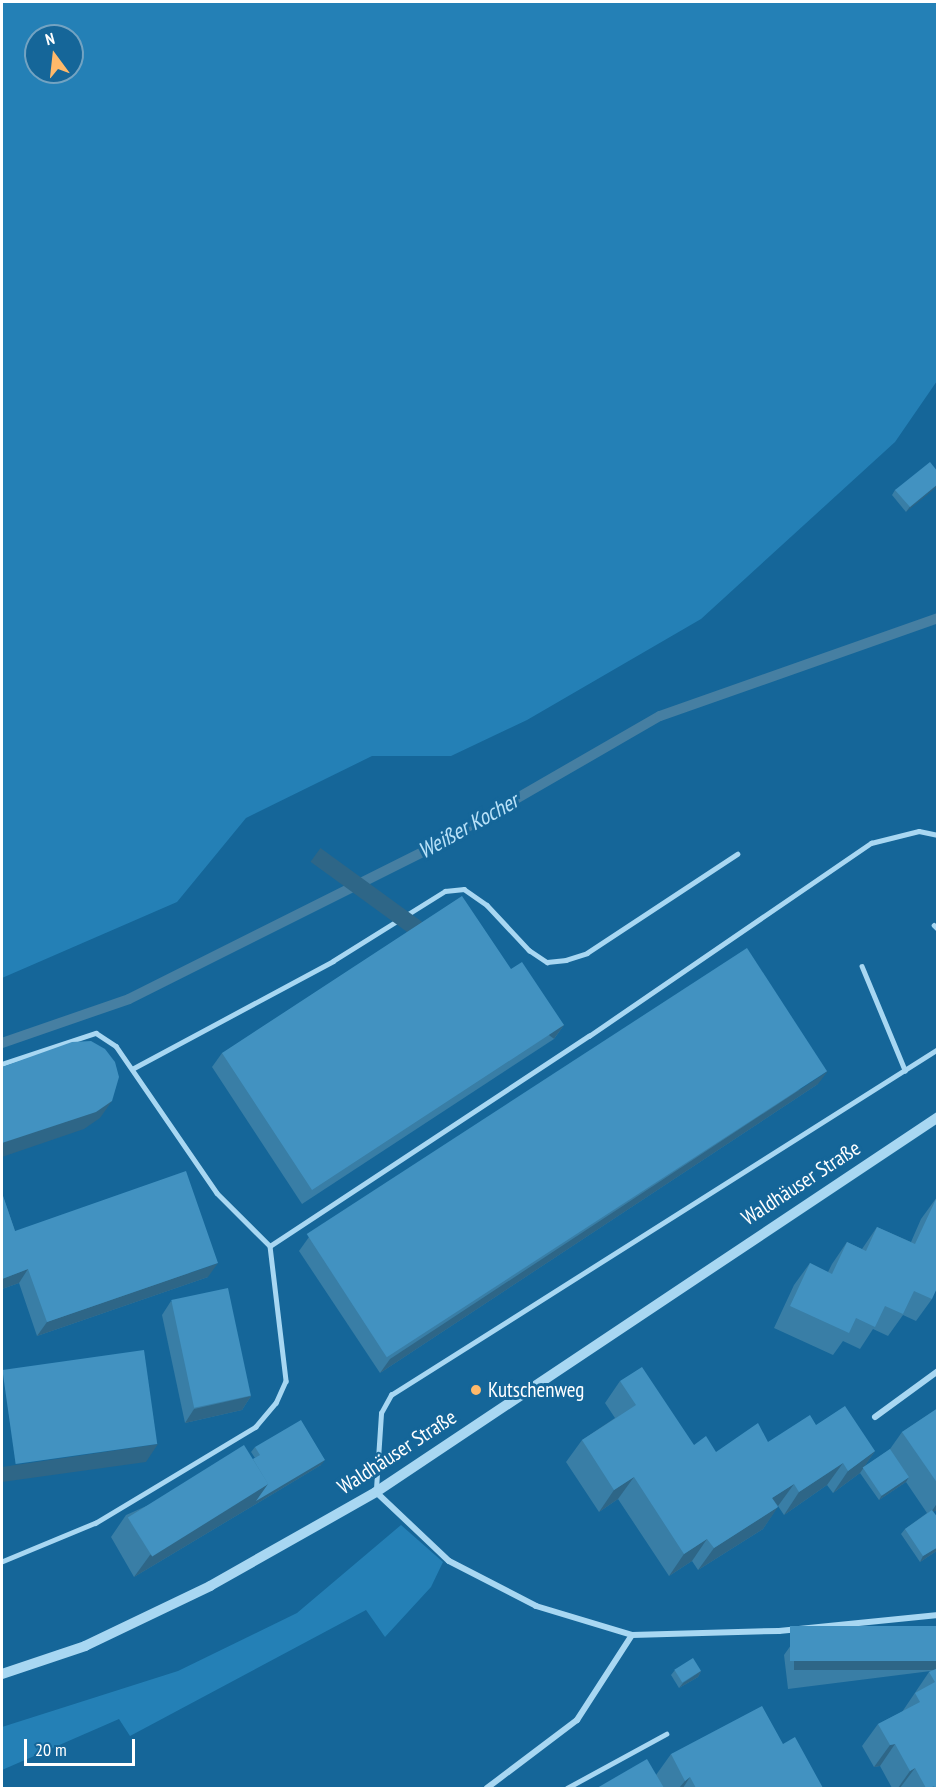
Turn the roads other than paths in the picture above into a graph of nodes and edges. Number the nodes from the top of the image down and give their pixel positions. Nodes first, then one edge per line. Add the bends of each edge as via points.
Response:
1 (938, 835) edge
2 (737, 854) dead end
3 (862, 966) dead end
4 (938, 1049) edge
5 (2, 1064) edge
6 (132, 1069) junction
7 (905, 1070) junction
8 (938, 1117) edge
9 (270, 1246) junction
10 (938, 1371) edge
11 (875, 1417) dead end
12 (376, 1492) junction
13 (2, 1562) edge
14 (938, 1615) edge
15 (632, 1635) junction
16 (2, 1674) edge
17 (666, 1734) dead end
18 (487, 1788) edge
19 (567, 1788) edge

1 - 9 lane via 919,831 871,843 589,1036
2 - 6 lane via 587,953 566,960 547,962 529,950 488,905 464,889 445,891 333,961
3 - 7 lane
4 - 7 lane
5 - 6 lane via 96,1033 116,1046
6 - 9 lane via 216,1193
7 - 12 lane via 391,1395 381,1413
8 - 12 street, Waldhäuser Straße
9 - 13 lane via 286,1381 276,1403 256,1427 96,1523
10 - 11 street
12 - 15 street via 449,1561 536,1606
12 - 16 street, Waldhäuser Straße via 210,1586 85,1646
14 - 15 street via 779,1631
15 - 18 street via 577,1720
17 - 19 lane

